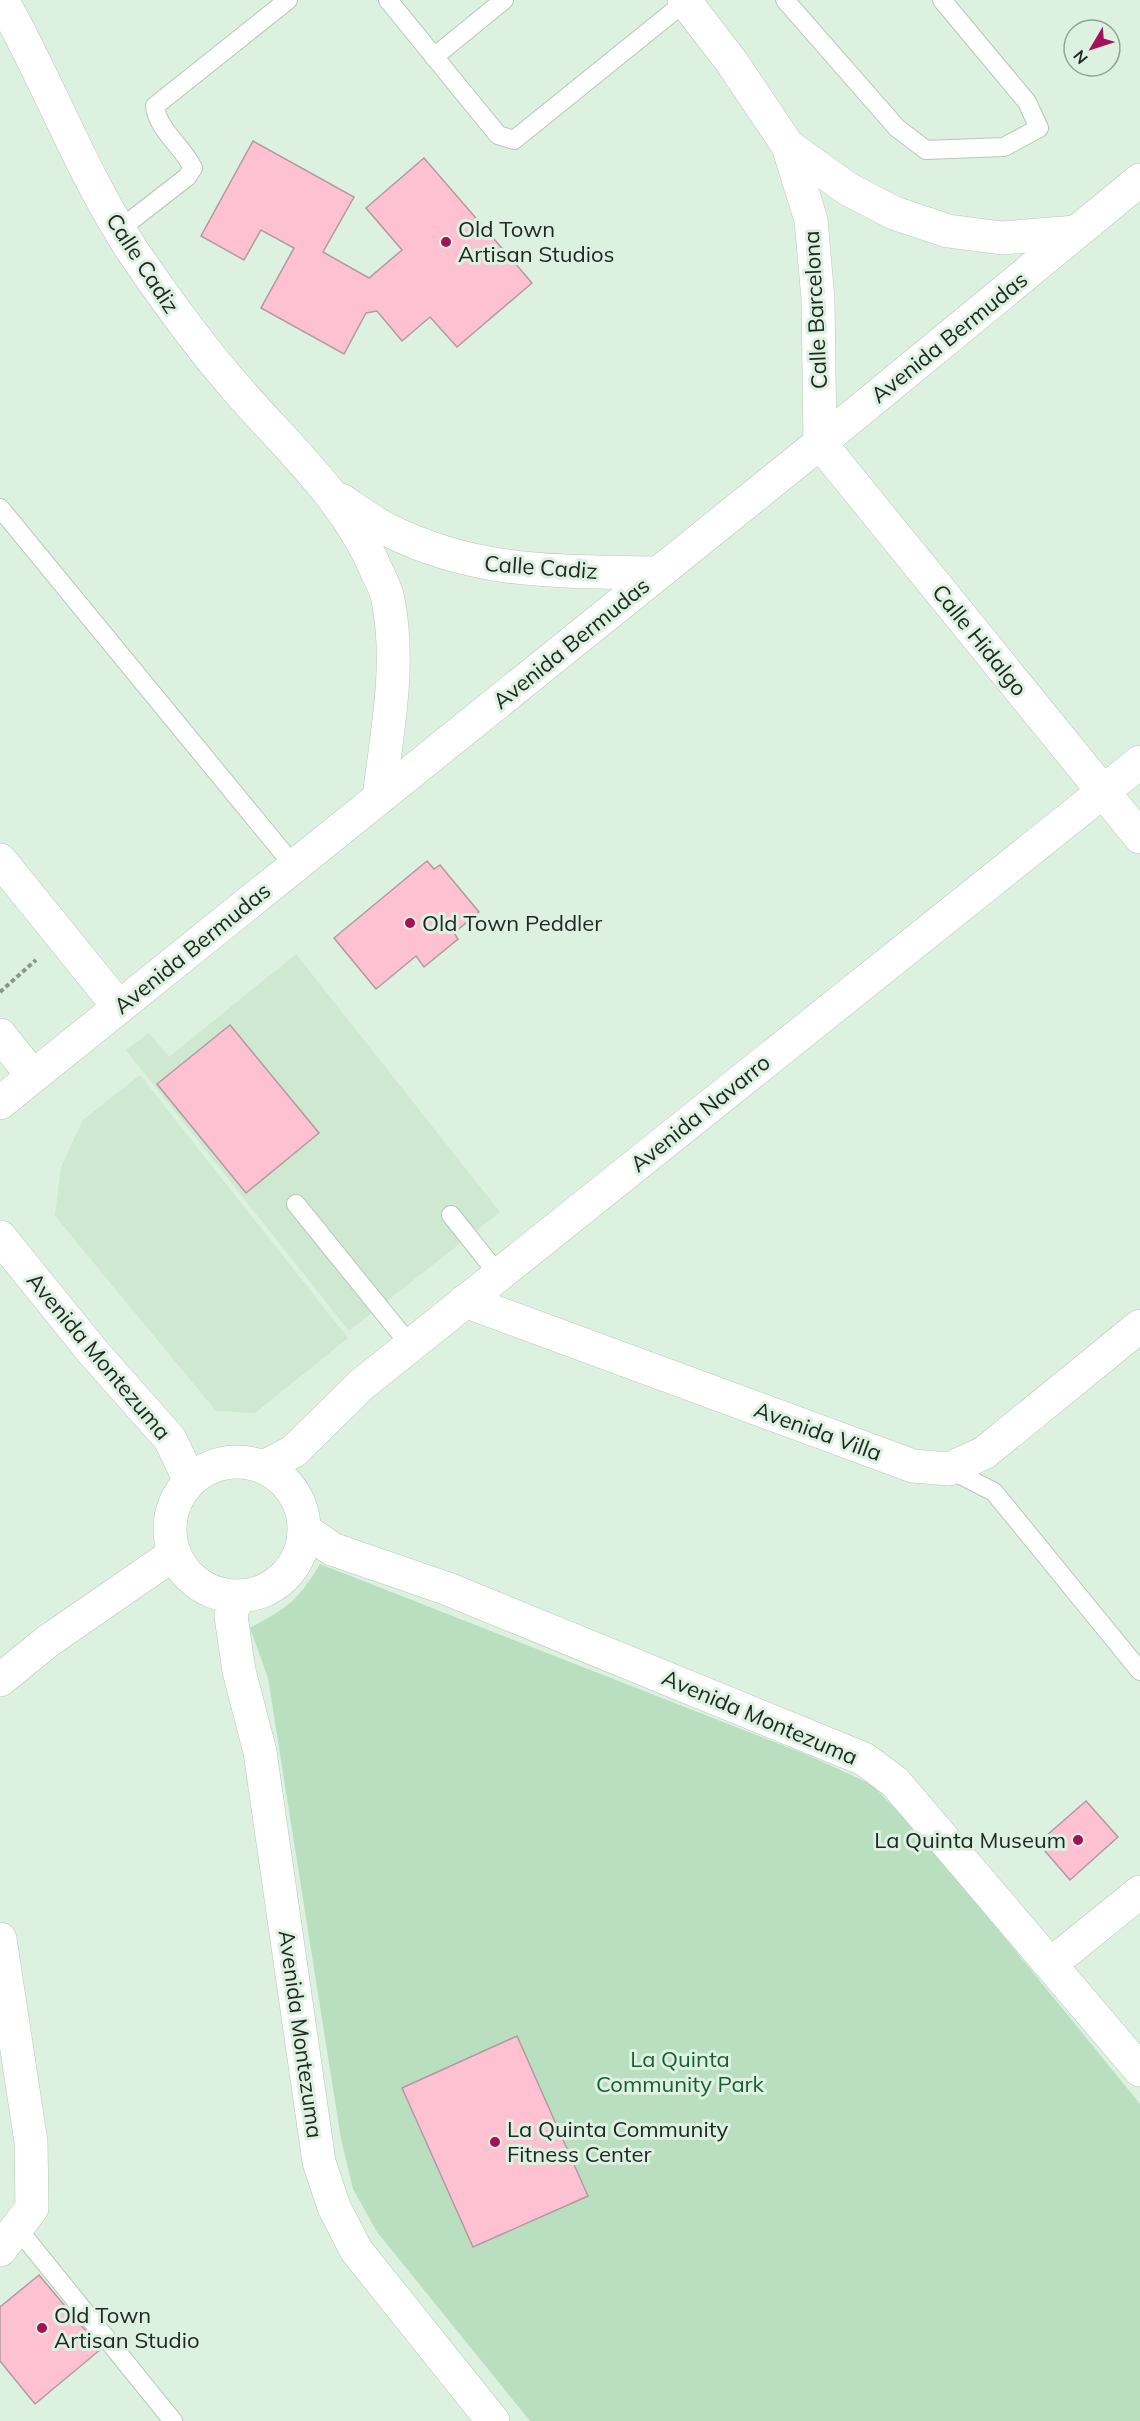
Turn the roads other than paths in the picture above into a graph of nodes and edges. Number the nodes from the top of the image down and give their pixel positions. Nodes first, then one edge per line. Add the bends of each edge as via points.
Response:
1 (2, 0) edge
2 (288, 0) edge
3 (388, 0) edge
4 (504, 0) edge
5 (785, 0) edge
6 (942, 0) edge
7 (685, 1) edge
8 (434, 57) junction
9 (788, 146) junction
10 (1140, 180) edge
11 (120, 229) junction
12 (1076, 232) junction
13 (820, 442) junction
14 (333, 494) junction
15 (0, 508) edge
16 (657, 573) junction
17 (1140, 762) edge
18 (1103, 792) junction
19 (379, 797) junction
20 (1140, 837) edge
21 (0, 860) edge
22 (294, 866) junction
23 (119, 1007) junction
24 (0, 1035) edge
25 (33, 1076) junction
26 (0, 1103) edge
27 (296, 1204) dead end
28 (451, 1215) dead end
29 (0, 1237) edge
30 (498, 1274) junction
31 (465, 1301) junction
32 (1140, 1326) edge
33 (410, 1345) junction
34 (264, 1467) junction
35 (949, 1469) junction
36 (190, 1481) junction
37 (305, 1530) junction
38 (174, 1554) junction
39 (236, 1597) junction
40 (1140, 1671) edge
41 (0, 1680) edge
42 (1140, 1892) edge
43 (0, 1939) edge
44 (1052, 1964) junction
45 (1140, 2070) edge
46 (9, 2240) edge
47 (173, 2421) edge
48 (494, 2421) edge

1 - 11 street, Calle Cadiz via 92,182
2 - 11 lane via 155,106 156,116 193,168 187,177
3 - 8 lane
4 - 8 lane
5 - 6 lane via 897,128 926,150 1004,147 1039,128 1027,102
7 - 8 lane via 514,140 498,135
7 - 9 street, Calle Barcelona
9 - 12 street, Calle Barcelona via 848,189 894,213 948,231 1002,238
9 - 13 street, Calle Barcelona via 811,220 818,299
10 - 12 street, Avenida Bermudas
11 - 14 street, Calle Cadiz via 181,321
12 - 13 street, Avenida Bermudas
13 - 16 street, Avenida Bermudas
13 - 18 street, Calle Hidalgo
14 - 16 street, Calle Cadiz via 386,529 473,562 527,570
14 - 19 street, Calle Cadiz via 369,551 388,598 393,678
15 - 22 lane
16 - 19 street, Avenida Bermudas
17 - 18 street, Avenida Navarro
18 - 20 street, Calle Hidalgo
18 - 30 street, Avenida Navarro
19 - 22 street, Avenida Bermudas
21 - 23 street
22 - 23 street, Avenida Bermudas
23 - 25 street, Avenida Bermudas
24 - 25 street
25 - 26 street, Avenida Bermudas
27 - 33 lane
28 - 30 lane
29 - 36 street, Avenida Montezuma via 170,1439
30 - 31 street, Avenida Navarro
31 - 33 street, Avenida Navarro
31 - 35 street, Avenida Villa via 913,1466
32 - 35 street, Avenida Villa via 984,1453
33 - 34 street, Avenida Navarro via 361,1385 294,1451
34 - 36 street via 238,1462 212,1466
34 - 37 street via 285,1482 300,1504
35 - 40 lane via 994,1492
36 - 38 street via 175,1502 169,1528
37 - 39 street via 299,1556 284,1578 262,1592
37 - 44 street, Avenida Montezuma via 332,1549 448,1588 864,1759 895,1782
38 - 39 street via 189,1576 210,1591
38 - 41 street via 48,1641
39 - 48 street, Avenida Montezuma via 231,1616 239,1671 260,1752 319,2162 334,2207 357,2250
42 - 44 street
43 - 46 street via 32,2142 32,2208
44 - 45 street, Avenida Montezuma
46 - 47 lane

